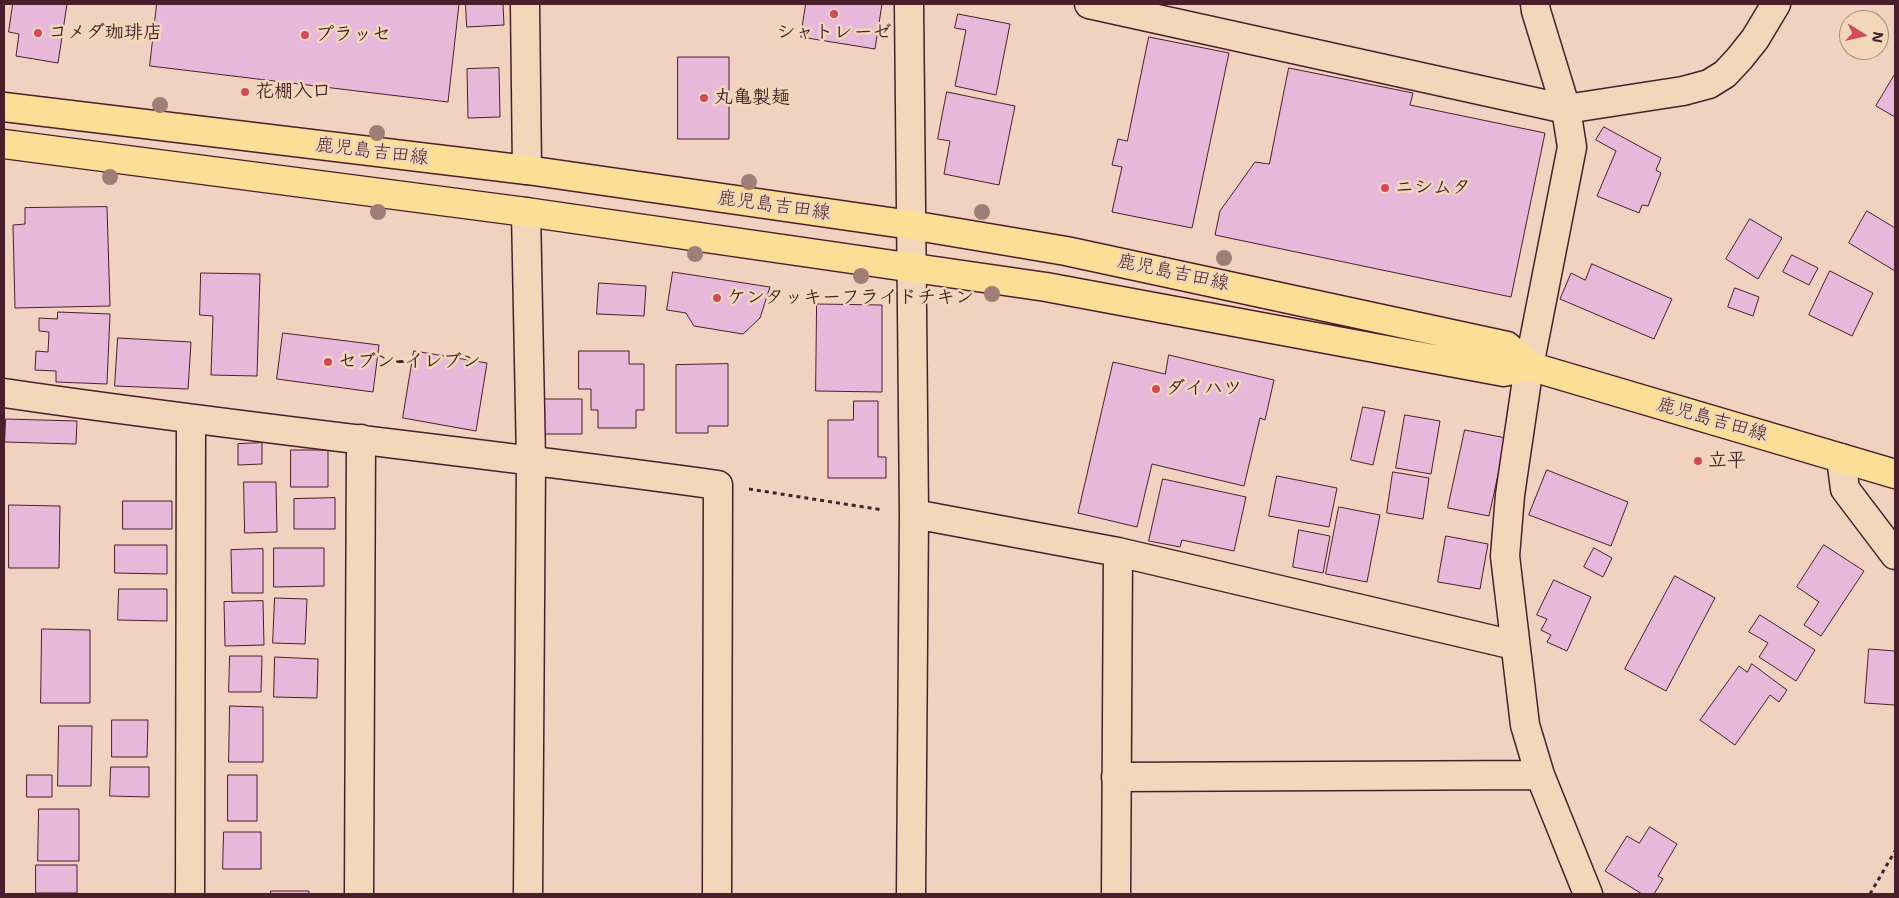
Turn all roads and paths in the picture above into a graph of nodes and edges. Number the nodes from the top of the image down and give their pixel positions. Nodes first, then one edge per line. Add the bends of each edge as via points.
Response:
1 (525, 4) edge
2 (909, 4) edge
3 (1535, 4) edge
4 (1776, 4) edge
5 (1104, 5) edge
6 (4, 107) edge
7 (1566, 109) junction
8 (4, 144) edge
9 (527, 170) junction
10 (526, 212) junction
11 (911, 226) junction
12 (912, 268) junction
13 (1529, 366) junction
14 (4, 393) edge
15 (191, 420) junction
16 (361, 439) junction
17 (1841, 458) junction
18 (531, 459) junction
19 (1895, 474) edge
20 (718, 485) junction
21 (914, 514) junction
22 (1118, 552) junction
23 (1895, 555) edge
24 (1514, 645) junction
25 (1540, 775) junction
26 (1116, 777) junction
27 (1895, 851) edge
28 (190, 894) edge
29 (358, 894) edge
30 (528, 894) edge
31 (717, 894) edge
32 (911, 894) edge
33 (1116, 894) edge
34 (1588, 894) edge
35 (1870, 894) edge

1 - 9 street
2 - 11 street
3 - 7 street
4 - 7 street via 1739,59 1725,74 1708,84 1683,91
5 - 7 street
6 - 9 main road, 鹿児島吉田線
7 - 13 street via 1572,147
8 - 10 main road, 鹿児島吉田線
9 - 11 main road, 鹿児島吉田線
10 - 12 main road, 鹿児島吉田線
10 - 18 street
11 - 12 street
11 - 13 main road, 鹿児島吉田線 via 1085,255 1507,346
12 - 13 main road, 鹿児島吉田線 via 1046,287 1504,372
12 - 21 street
13 - 17 main road, 鹿児島吉田線
13 - 24 street via 1510,495 1505,556
14 - 15 street
15 - 16 street
15 - 28 street
16 - 18 street
16 - 29 street
17 - 19 main road, 鹿児島吉田線
17 - 23 street via 1845,489
18 - 20 street
18 - 30 street
20 - 21 path
20 - 31 street
21 - 22 street
21 - 32 street
22 - 24 street
22 - 26 street
24 - 25 street via 1525,725
25 - 26 street
25 - 34 street
26 - 33 street
27 - 35 path

